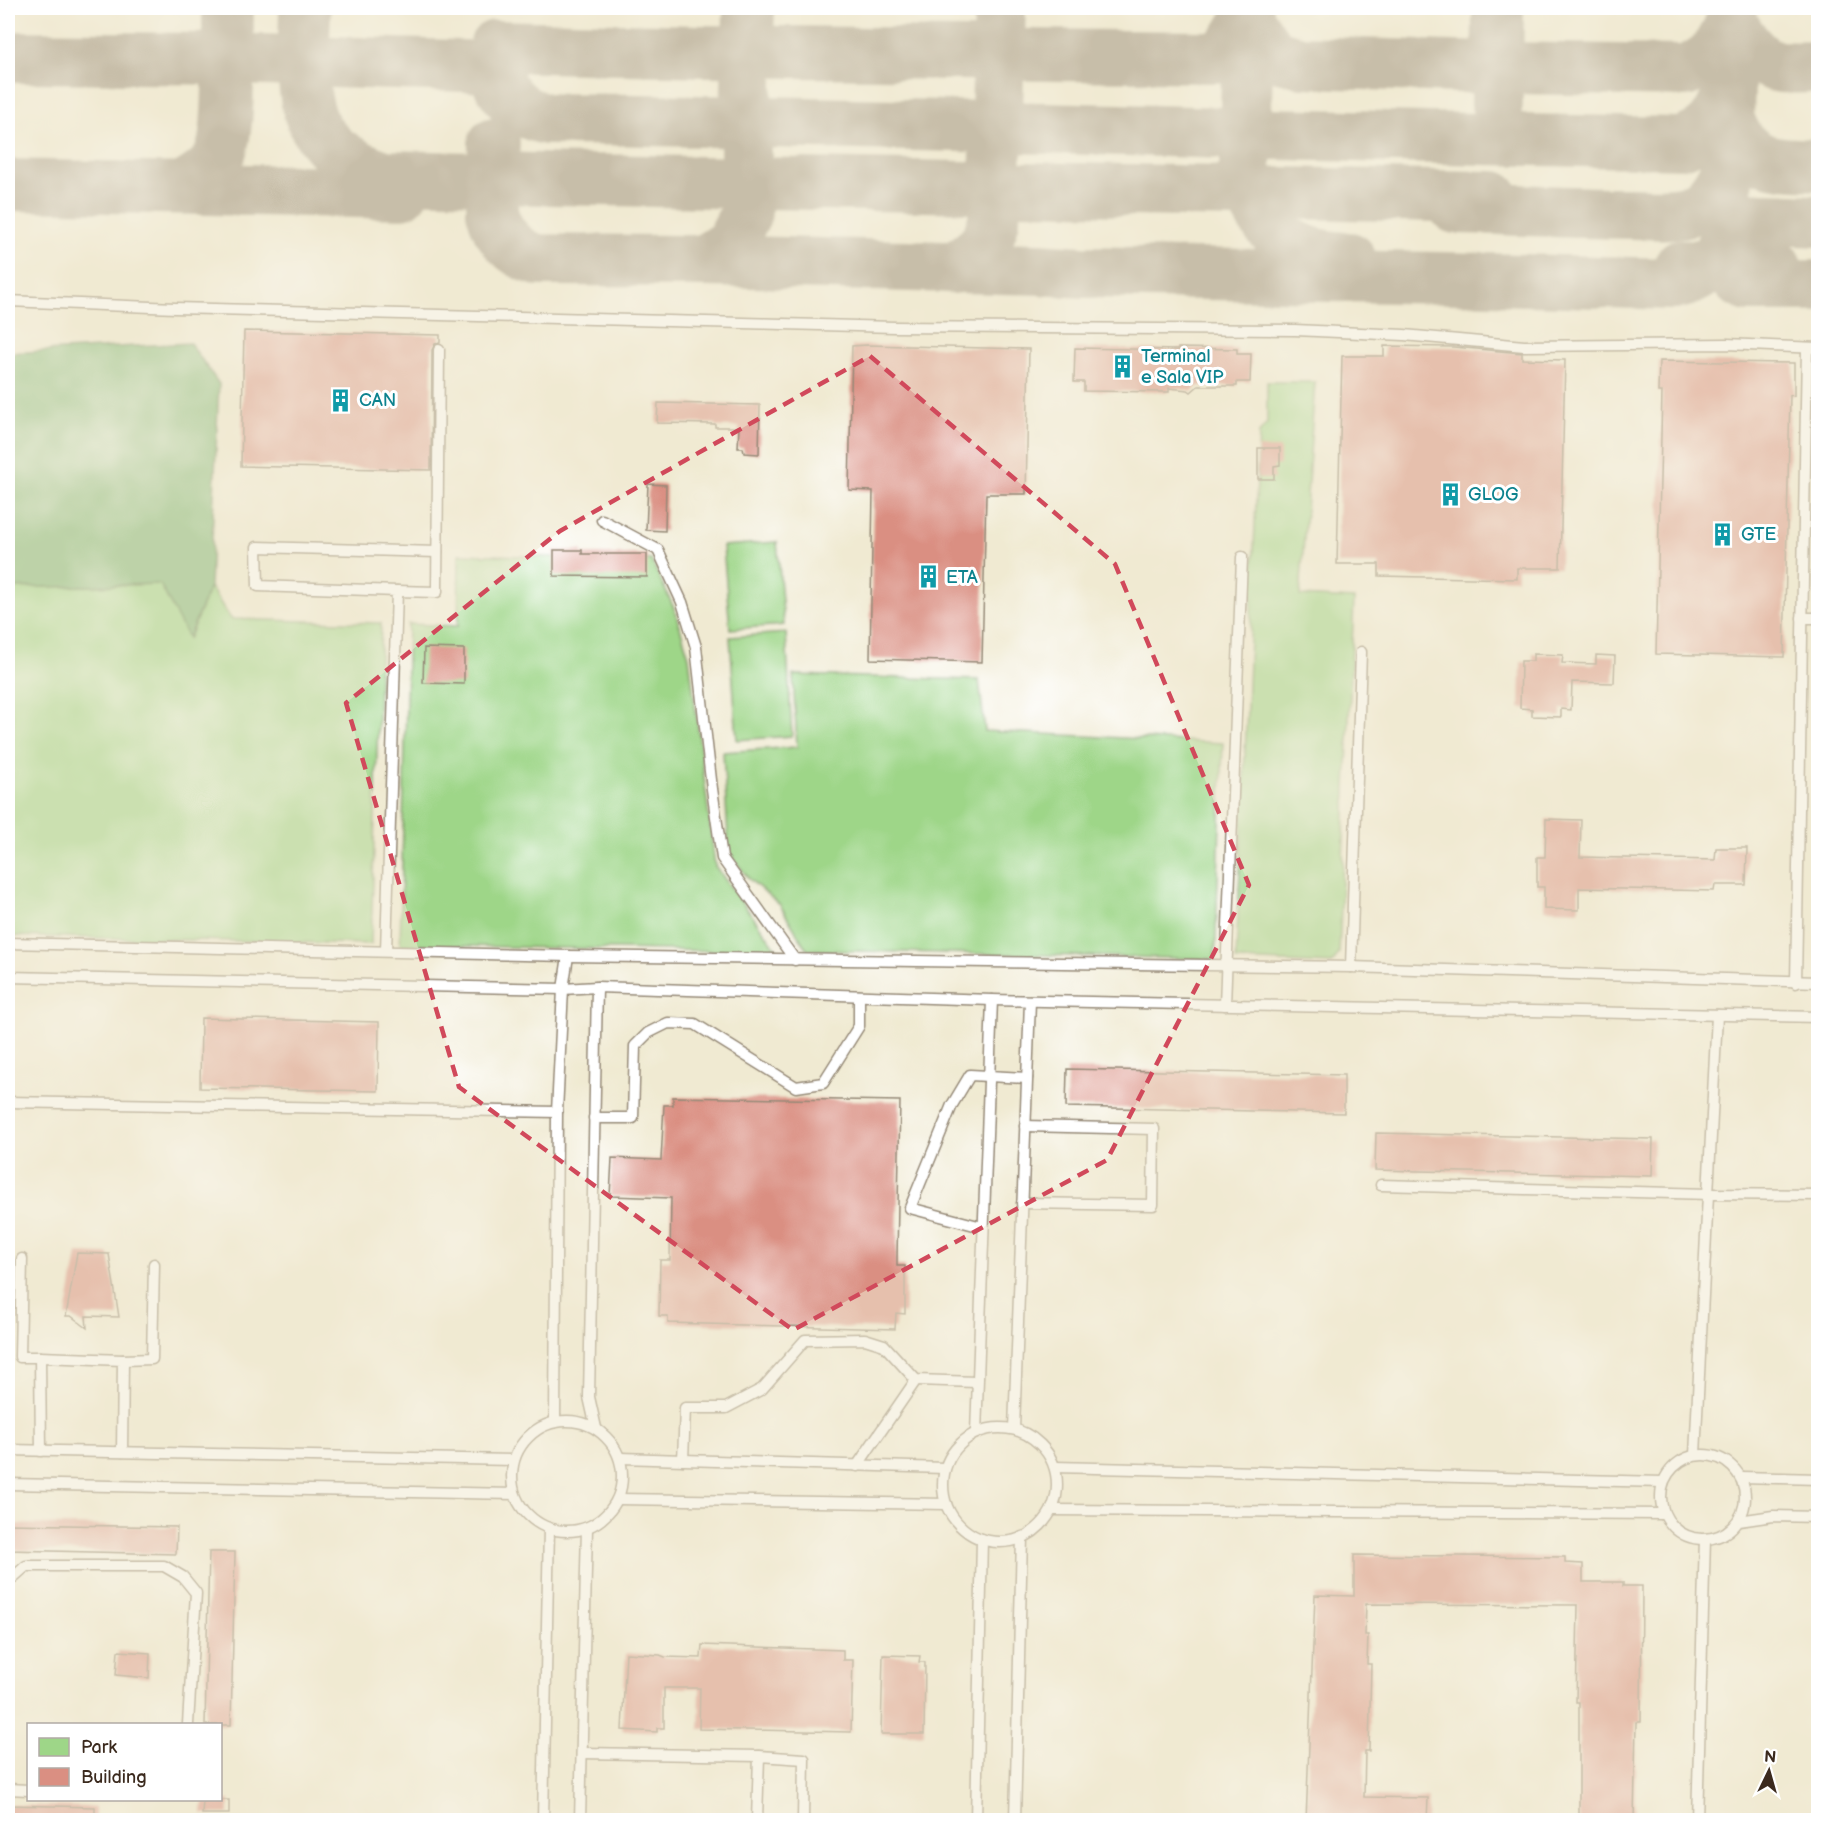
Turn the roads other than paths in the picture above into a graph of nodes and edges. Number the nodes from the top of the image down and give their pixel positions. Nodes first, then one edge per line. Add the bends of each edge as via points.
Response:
1 (8, 301) edge
2 (1807, 348) junction
3 (1818, 348) edge
4 (439, 350) dead end
5 (1805, 457) junction
6 (1818, 457) edge
7 (602, 520) dead end
8 (437, 552) junction
9 (1242, 557) dead end
10 (397, 591) junction
11 (1802, 618) junction
12 (1818, 618) edge
13 (1361, 652) dead end
14 (8, 943) edge
15 (386, 951) junction
16 (568, 956) junction
17 (795, 960) junction
18 (1227, 966) junction
19 (1352, 967) junction
20 (8, 977) edge
21 (1818, 982) edge
22 (1796, 983) junction
23 (597, 987) junction
24 (563, 989) junction
25 (859, 996) junction
26 (992, 1000) junction
27 (1030, 1001) junction
28 (1225, 1005) junction
29 (1717, 1015) junction
30 (1818, 1017) edge
31 (988, 1077) junction
32 (1027, 1078) junction
33 (8, 1102) edge
34 (557, 1112) junction
35 (594, 1118) junction
36 (1025, 1126) junction
37 (1381, 1185) dead end
38 (1709, 1194) junction
39 (1818, 1195) edge
40 (1022, 1203) junction
41 (982, 1227) junction
42 (22, 1259) dead end
43 (154, 1264) dead end
44 (40, 1357) junction
45 (123, 1360) junction
46 (916, 1380) junction
47 (976, 1382) junction
48 (555, 1422) junction
49 (596, 1428) junction
50 (1014, 1429) junction
51 (976, 1433) junction
52 (8, 1450) edge
53 (41, 1451) junction
54 (122, 1452) junction
55 (1695, 1455) junction
56 (621, 1458) junction
57 (513, 1460) junction
58 (683, 1460) junction
59 (857, 1466) junction
60 (1055, 1467) junction
61 (944, 1468) junction
62 (1742, 1477) junction
63 (1818, 1479) edge
64 (1663, 1482) junction
65 (8, 1484) edge
66 (514, 1494) junction
67 (618, 1499) junction
68 (946, 1504) junction
69 (1052, 1509) junction
70 (1664, 1514) junction
71 (1818, 1517) edge
72 (1739, 1521) junction
73 (549, 1528) junction
74 (587, 1528) junction
75 (1022, 1537) junction
76 (982, 1539) junction
77 (1705, 1539) junction
78 (8, 1582) edge
79 (188, 1723) edge
80 (582, 1753) junction
81 (759, 1756) junction
82 (8, 1789) edge
83 (27, 1790) edge
84 (543, 1821) edge
85 (580, 1821) edge
86 (757, 1821) edge
87 (803, 1821) edge
88 (976, 1821) edge
89 (1016, 1821) edge
90 (1697, 1821) edge

1 - 2 lane via 894,327 1295,330 1524,346 1727,344
2 - 3 lane
2 - 5 lane
4 - 8 lane
5 - 6 lane
5 - 11 lane
7 - 17 lane via 658,550 682,602 696,647 722,858
8 - 10 lane via 436,592
8 - 10 lane via 257,547 258,586
9 - 18 lane
10 - 15 lane
11 - 12 lane
11 - 22 lane
13 - 19 lane
14 - 15 lane
15 - 16 lane
16 - 17 lane
16 - 24 lane
17 - 18 lane
18 - 19 lane
18 - 28 lane
19 - 22 lane
20 - 24 lane
21 - 22 lane
23 - 24 lane
23 - 25 lane
23 - 35 lane
24 - 34 lane
25 - 26 lane
25 - 35 lane via 859,1026 823,1083 796,1088 694,1024 668,1023 648,1033 635,1046 633,1118
26 - 27 lane
26 - 31 lane
27 - 28 lane
27 - 32 lane
28 - 29 lane
29 - 30 lane
29 - 38 lane
31 - 32 lane
31 - 41 lane
31 - 41 lane via 970,1076 952,1105 910,1208
32 - 36 lane
33 - 34 lane
34 - 48 lane
35 - 49 lane via 589,1397
36 - 40 lane
36 - 40 lane via 1154,1129 1153,1205
37 - 38 lane
38 - 39 lane
38 - 55 lane
40 - 50 lane
41 - 47 lane
42 - 44 lane via 20,1357
43 - 45 lane via 152,1359
44 - 45 lane
44 - 53 lane
45 - 54 lane
46 - 47 lane
46 - 58 lane via 884,1345 865,1339 805,1340 762,1389 726,1408 685,1408
46 - 59 lane
47 - 51 lane
48 - 49 lane via 581,1422
48 - 57 lane via 542,1425 526,1437
49 - 56 lane via 611,1441
50 - 51 lane via 994,1428
50 - 60 lane via 1030,1436
51 - 61 lane via 959,1444
52 - 53 lane
53 - 54 lane
54 - 57 lane
55 - 62 lane via 1720,1457
55 - 64 lane via 1681,1460
56 - 58 lane
56 - 67 lane via 623,1480
57 - 66 lane
58 - 59 lane
59 - 61 lane
60 - 64 lane
60 - 69 lane via 1057,1490
61 - 68 lane via 942,1488
62 - 63 lane
62 - 72 lane via 1745,1508
64 - 70 lane via 1660,1497
65 - 66 lane
66 - 73 lane via 523,1511
67 - 68 lane
67 - 74 lane via 604,1518
68 - 76 lane via 952,1518
69 - 70 lane
69 - 75 lane via 1045,1521
70 - 77 lane via 1684,1535
71 - 72 lane via 1773,1516
72 - 77 lane via 1720,1536
73 - 74 lane via 560,1532
73 - 84 lane
74 - 80 lane
75 - 76 lane via 1011,1542
75 - 89 lane
76 - 88 lane
77 - 90 lane
78 - 79 lane via 26,1566 164,1566 183,1578 196,1593
80 - 81 lane
80 - 85 lane
81 - 86 lane
81 - 87 lane via 804,1759
82 - 83 lane

